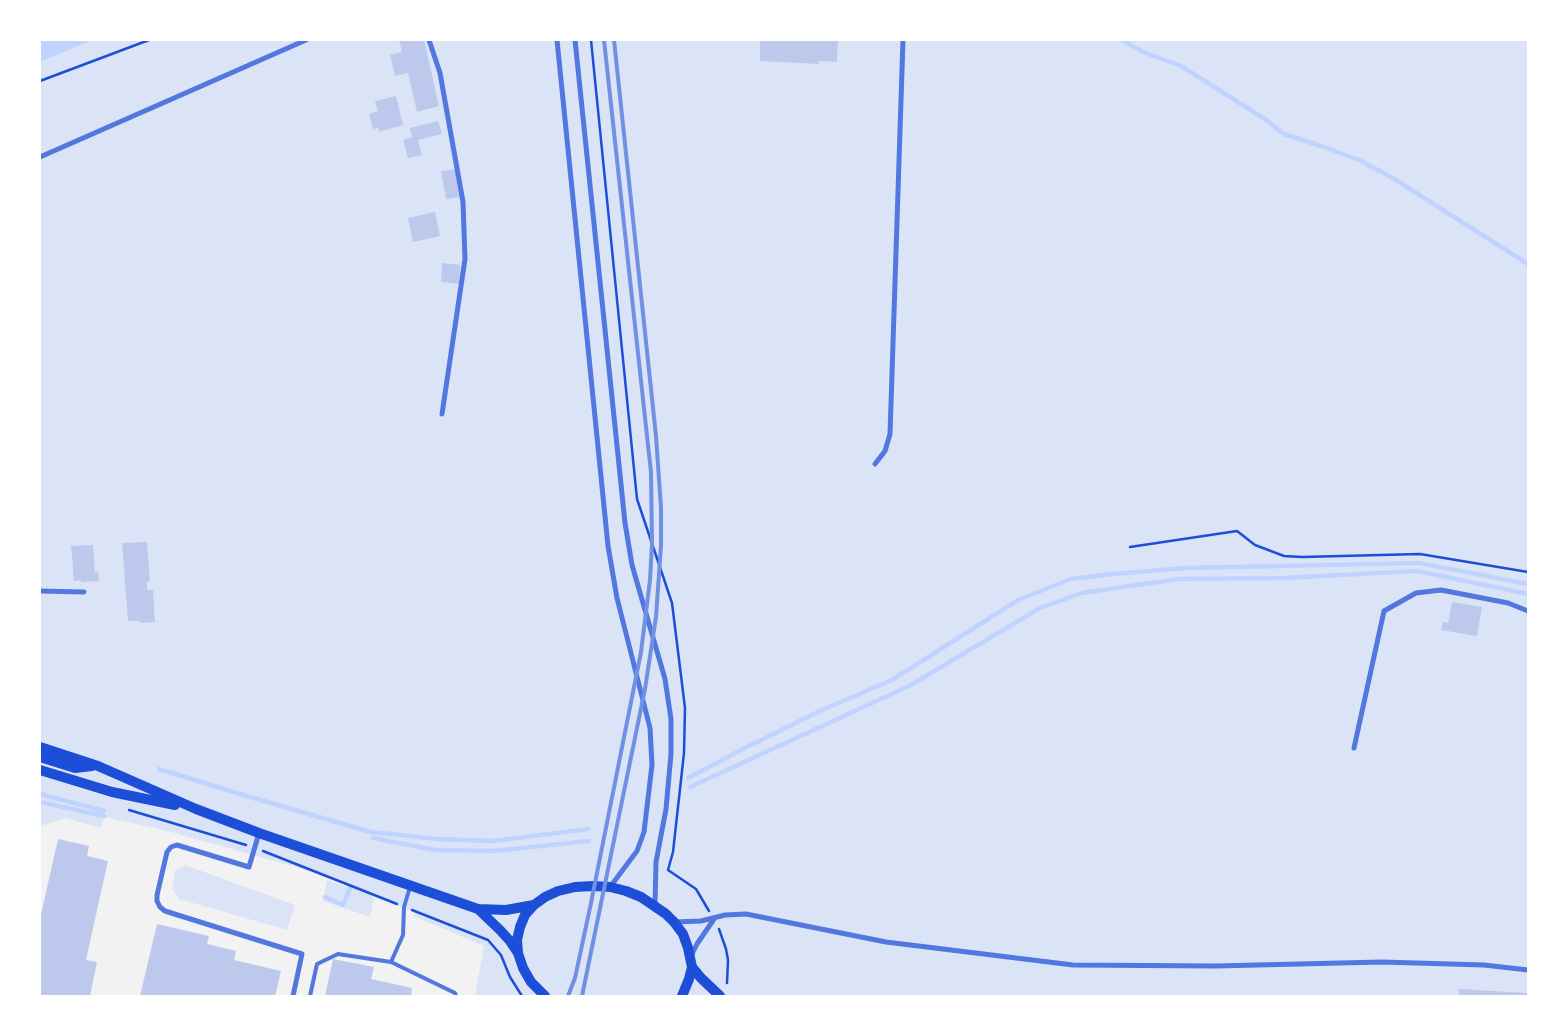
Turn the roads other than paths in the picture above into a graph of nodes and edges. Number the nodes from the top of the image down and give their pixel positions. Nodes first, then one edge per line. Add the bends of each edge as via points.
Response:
1 (306, 40) edge
2 (429, 40) edge
3 (557, 40) edge
4 (575, 40) edge
5 (903, 40) edge
6 (40, 157) edge
7 (442, 414) dead end
8 (875, 464) dead end
9 (40, 591) edge
10 (84, 592) dead end
11 (1528, 611) edge
12 (40, 747) edge
13 (1354, 748) dead end
14 (40, 757) edge
15 (98, 766) junction
16 (40, 770) edge
17 (196, 809) junction
18 (259, 833) junction
19 (410, 886) junction
20 (610, 887) junction
21 (534, 905) junction
22 (655, 906) junction
23 (478, 910) junction
24 (714, 918) junction
25 (674, 922) junction
26 (518, 953) junction
27 (391, 962) junction
28 (691, 962) junction
29 (1528, 970) edge
30 (293, 996) edge
31 (310, 996) edge
32 (456, 996) edge
33 (545, 996) edge
34 (682, 996) edge
35 (720, 996) edge

1 - 6 street
2 - 7 street via 440,73 463,202 465,259
3 - 20 street via 608,546 617,598 650,728 652,765 644,832 638,851
4 - 22 street via 625,523 632,565 665,679 672,719 666,810 656,862
5 - 8 street via 890,434 885,451
9 - 10 street
11 - 13 street via 1508,603 1442,590 1416,593 1384,611
12 - 15 main road
14 - 15 main road via 75,768
15 - 17 main road
16 - 17 main road via 112,792
17 - 18 main road
18 - 19 main road
18 - 30 street via 250,867 177,845 170,847 157,901 165,911 302,954
19 - 23 main road
19 - 27 lane via 404,907 403,935
20 - 21 main road via 575,887 545,897
20 - 22 main road via 634,894
21 - 23 main road
21 - 26 main road via 520,927
22 - 25 main road
23 - 26 main road
24 - 25 street via 701,922
24 - 28 street via 696,944
24 - 29 street via 746,914 886,942 1074,965 1382,962 1484,965
25 - 28 main road via 682,934
26 - 33 main road via 531,982
27 - 31 lane via 338,954 317,964
27 - 32 lane
28 - 34 main road
28 - 35 main road via 701,978

